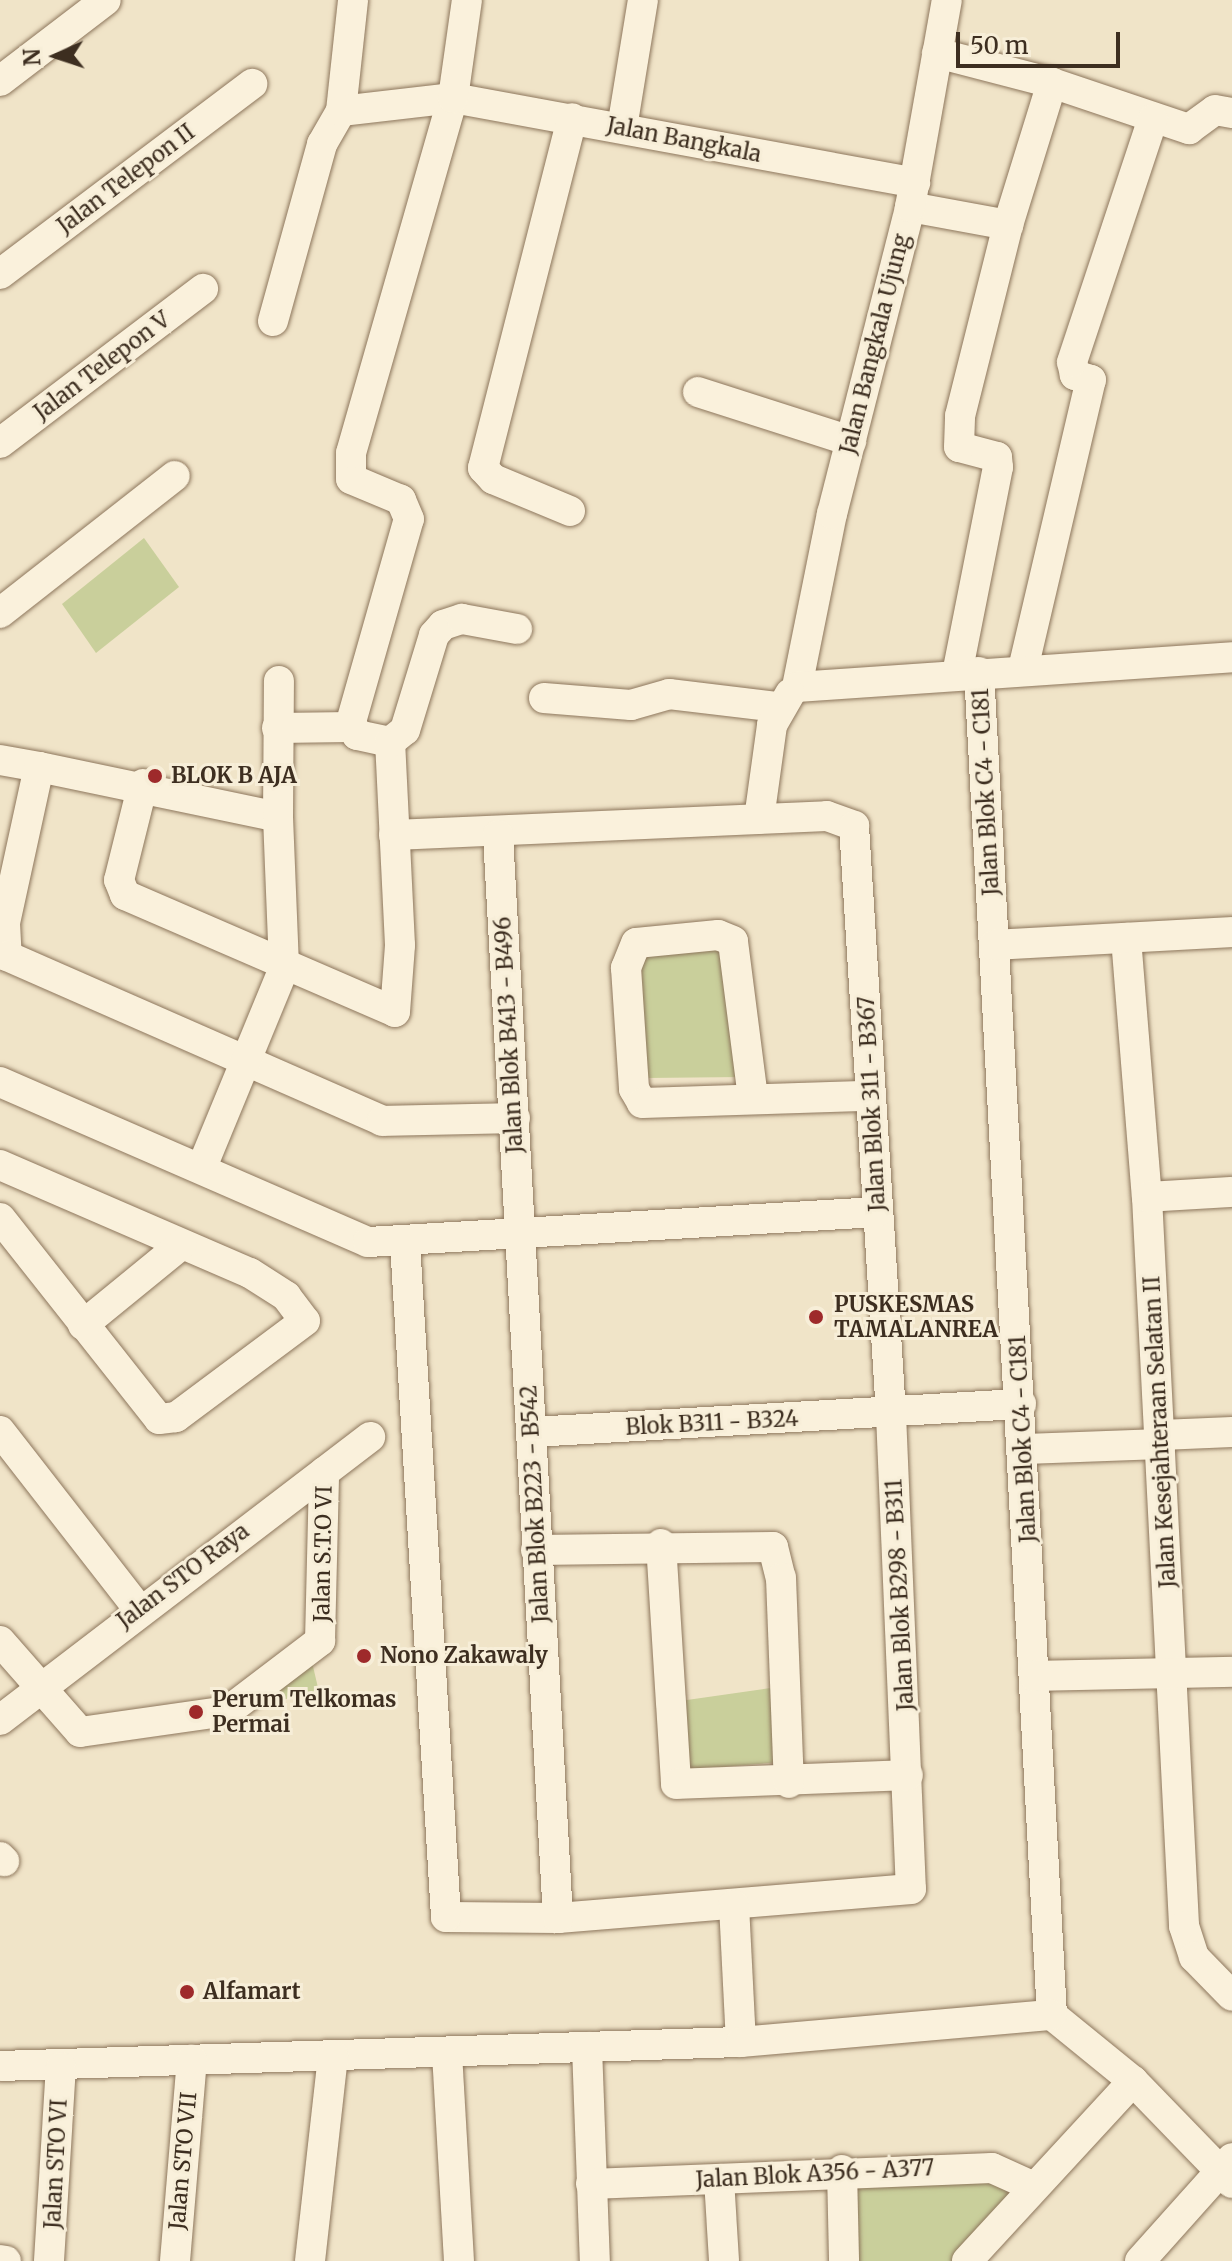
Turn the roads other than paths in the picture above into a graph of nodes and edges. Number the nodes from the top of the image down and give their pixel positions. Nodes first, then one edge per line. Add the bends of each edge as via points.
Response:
1 (106, 0) edge
2 (353, 0) edge
3 (467, 0) edge
4 (643, 0) edge
5 (947, 0) edge
6 (937, 53) junction
7 (0, 81) edge
8 (1052, 83) junction
9 (252, 84) dead end
10 (453, 98) junction
11 (341, 111) junction
12 (1232, 113) edge
13 (572, 118) junction
14 (1153, 119) junction
15 (622, 128) junction
16 (912, 195) junction
17 (1008, 225) junction
18 (0, 274) edge
19 (203, 289) dead end
20 (273, 321) dead end
21 (698, 392) dead end
22 (851, 441) junction
23 (0, 443) edge
24 (175, 476) dead end
25 (570, 511) dead end
26 (0, 613) edge
27 (517, 629) dead end
28 (1232, 657) edge
29 (1023, 669) junction
30 (968, 673) junction
31 (279, 681) dead end
32 (788, 697) junction
33 (544, 698) dead end
34 (351, 727) junction
35 (277, 728) junction
36 (390, 742) junction
37 (0, 760) edge
38 (39, 767) junction
39 (143, 784) junction
40 (278, 817) junction
41 (759, 819) junction
42 (394, 835) junction
43 (498, 835) junction
44 (1232, 932) edge
45 (1126, 938) junction
46 (994, 945) junction
47 (284, 968) junction
48 (245, 1064) junction
49 (0, 1082) edge
50 (870, 1096) junction
51 (753, 1098) junction
52 (515, 1118) junction
53 (0, 1165) edge
54 (201, 1169) junction
55 (1232, 1192) edge
56 (1147, 1197) junction
57 (877, 1212) junction
58 (0, 1218) edge
59 (520, 1234) junction
60 (405, 1242) junction
61 (181, 1245) junction
62 (83, 1325) junction
63 (1021, 1404) junction
64 (891, 1414) junction
65 (0, 1431) edge
66 (533, 1432) junction
67 (1232, 1432) edge
68 (370, 1437) dead end
69 (1161, 1440) junction
70 (1025, 1449) junction
71 (324, 1472) junction
72 (661, 1544) junction
73 (536, 1550) junction
74 (138, 1608) junction
75 (0, 1641) edge
76 (1232, 1672) edge
77 (1034, 1676) junction
78 (1174, 1676) junction
79 (39, 1690) junction
80 (0, 1720) edge
81 (908, 1775) junction
82 (789, 1783) junction
83 (734, 1905) junction
84 (558, 1918) junction
85 (1226, 1978) edge
86 (1052, 2015) junction
87 (741, 2042) junction
88 (587, 2047) junction
89 (447, 2053) junction
90 (333, 2055) junction
91 (192, 2060) junction
92 (0, 2066) edge
93 (61, 2067) junction
94 (1133, 2081) junction
95 (842, 2170) junction
96 (1228, 2172) edge
97 (719, 2179) junction
98 (591, 2184) junction
99 (1034, 2187) junction
100 (49, 2261) edge
101 (175, 2261) edge
102 (310, 2261) edge
103 (459, 2261) edge
104 (595, 2261) edge
105 (724, 2261) edge
106 (844, 2261) edge
107 (967, 2261) edge
108 (1140, 2261) edge

1 - 7 street
2 - 11 street
3 - 10 street
4 - 15 street
5 - 6 street, Jalan Bangkala Ujung
6 - 8 street
6 - 16 street, Jalan Bangkala Ujung
8 - 14 street
8 - 17 street
9 - 18 street, Jalan Telepon II
10 - 11 street, Jalan Bangkala
10 - 13 street, Jalan Bangkala
10 - 34 street via 351,453 351,479 401,500 409,519
11 - 20 street via 322,144
12 - 14 street via 1215,110 1194,130
13 - 15 street, Jalan Bangkala
13 - 25 street via 483,468 493,479
14 - 29 street via 1072,362 1075,375 1091,380
15 - 16 street, Jalan Bangkala
16 - 17 street, Jalan Bangkala
16 - 22 street, Jalan Bangkala Ujung
17 - 30 street, Jalan Blok C4 - C181 via 960,416 959,447 997,457 998,467
19 - 23 street, Jalan Telepon V
21 - 22 street
22 - 32 street, Jalan Bangkala Ujung
24 - 26 street
27 - 36 street via 462,619 443,625 434,635 405,730
28 - 29 street
29 - 30 street
30 - 32 street
30 - 46 street, Jalan Blok C4 - C181
31 - 35 street
32 - 33 street via 669,694 631,705
32 - 41 street, Jalan Bangkala Ujung
34 - 35 street
34 - 36 street
35 - 40 street
36 - 42 street
37 - 38 street
38 - 39 street
38 - 48 street via 5,953
39 - 40 street
39 - 47 street via 120,890
40 - 47 street
41 - 43 street
41 - 50 street, Jalan Blok 311 - B367 via 827,816 852,823 859,853
42 - 43 street
42 - 47 street via 398,1010 382,1012
43 - 52 street, Jalan Blok B413 - B496
44 - 45 street
45 - 46 street
45 - 56 street, Jalan Kesejahteraan Selatan II
46 - 63 street, Jalan Blok C4 - C181
47 - 48 street
48 - 52 street via 382,1121
48 - 54 street
49 - 54 street
50 - 51 street
50 - 57 street, Jalan Blok 311 - B367
51 - 51 street via 737,950 726,936 647,938 626,956 638,1100 662,1104
52 - 59 street, Jalan Blok B413 - B496
53 - 61 street
54 - 60 street via 359,1240
55 - 56 street
56 - 69 street, Jalan Kesejahteraan Selatan II
57 - 59 street
57 - 64 street, Jalan Blok 311 - B367
58 - 62 street
59 - 60 street
59 - 66 street, Jalan Blok B223 - B542
60 - 84 street via 444,1913 452,1921
61 - 62 street
61 - 62 street via 250,1273 286,1296 305,1321 167,1420 150,1413
63 - 64 street, Blok B311 - B324
63 - 70 street, Jalan Blok C4 - C181
64 - 66 street, Blok B311 - B324
64 - 81 street, Jalan Blok B298 - B311
65 - 74 street
66 - 73 street, Jalan Blok B223 - B542
67 - 69 street
68 - 71 street, Jalan STO Raya
69 - 70 street
69 - 78 street, Jalan Kesejahteraan Selatan II
70 - 77 street, Jalan Blok C4 - C181
71 - 74 street, Jalan STO Raya
71 - 79 street, Jalan S.T.O VI via 322,1636 221,1714 87,1733
72 - 73 street
72 - 82 street via 773,1547 781,1578
72 - 82 street via 676,1784
73 - 84 street, Jalan Blok B223 - B542
74 - 79 street, Jalan STO Raya
75 - 79 street
76 - 78 street
77 - 78 street
77 - 86 street, Jalan Blok C4 - C181
78 - 85 street, Jalan Kesejahteraan Selatan II via 1186,1944
79 - 80 street, Jalan STO Raya
81 - 82 street
81 - 83 street, Jalan Blok B298 - B311 via 911,1889
83 - 84 street
83 - 87 street
86 - 87 street
86 - 94 street
87 - 88 street
88 - 89 street
88 - 98 street
89 - 90 street
89 - 103 street
90 - 91 street
90 - 102 street
91 - 93 street
91 - 101 street, Jalan STO VII
92 - 93 street
93 - 100 street, Jalan STO VI
94 - 96 street
94 - 99 street
95 - 97 street, Jalan Blok A356 - A377
95 - 99 street, Jalan Blok A356 - A377 via 992,2168
95 - 106 street
96 - 108 street
97 - 98 street, Jalan Blok A356 - A377
97 - 105 street
98 - 104 street
99 - 107 street

